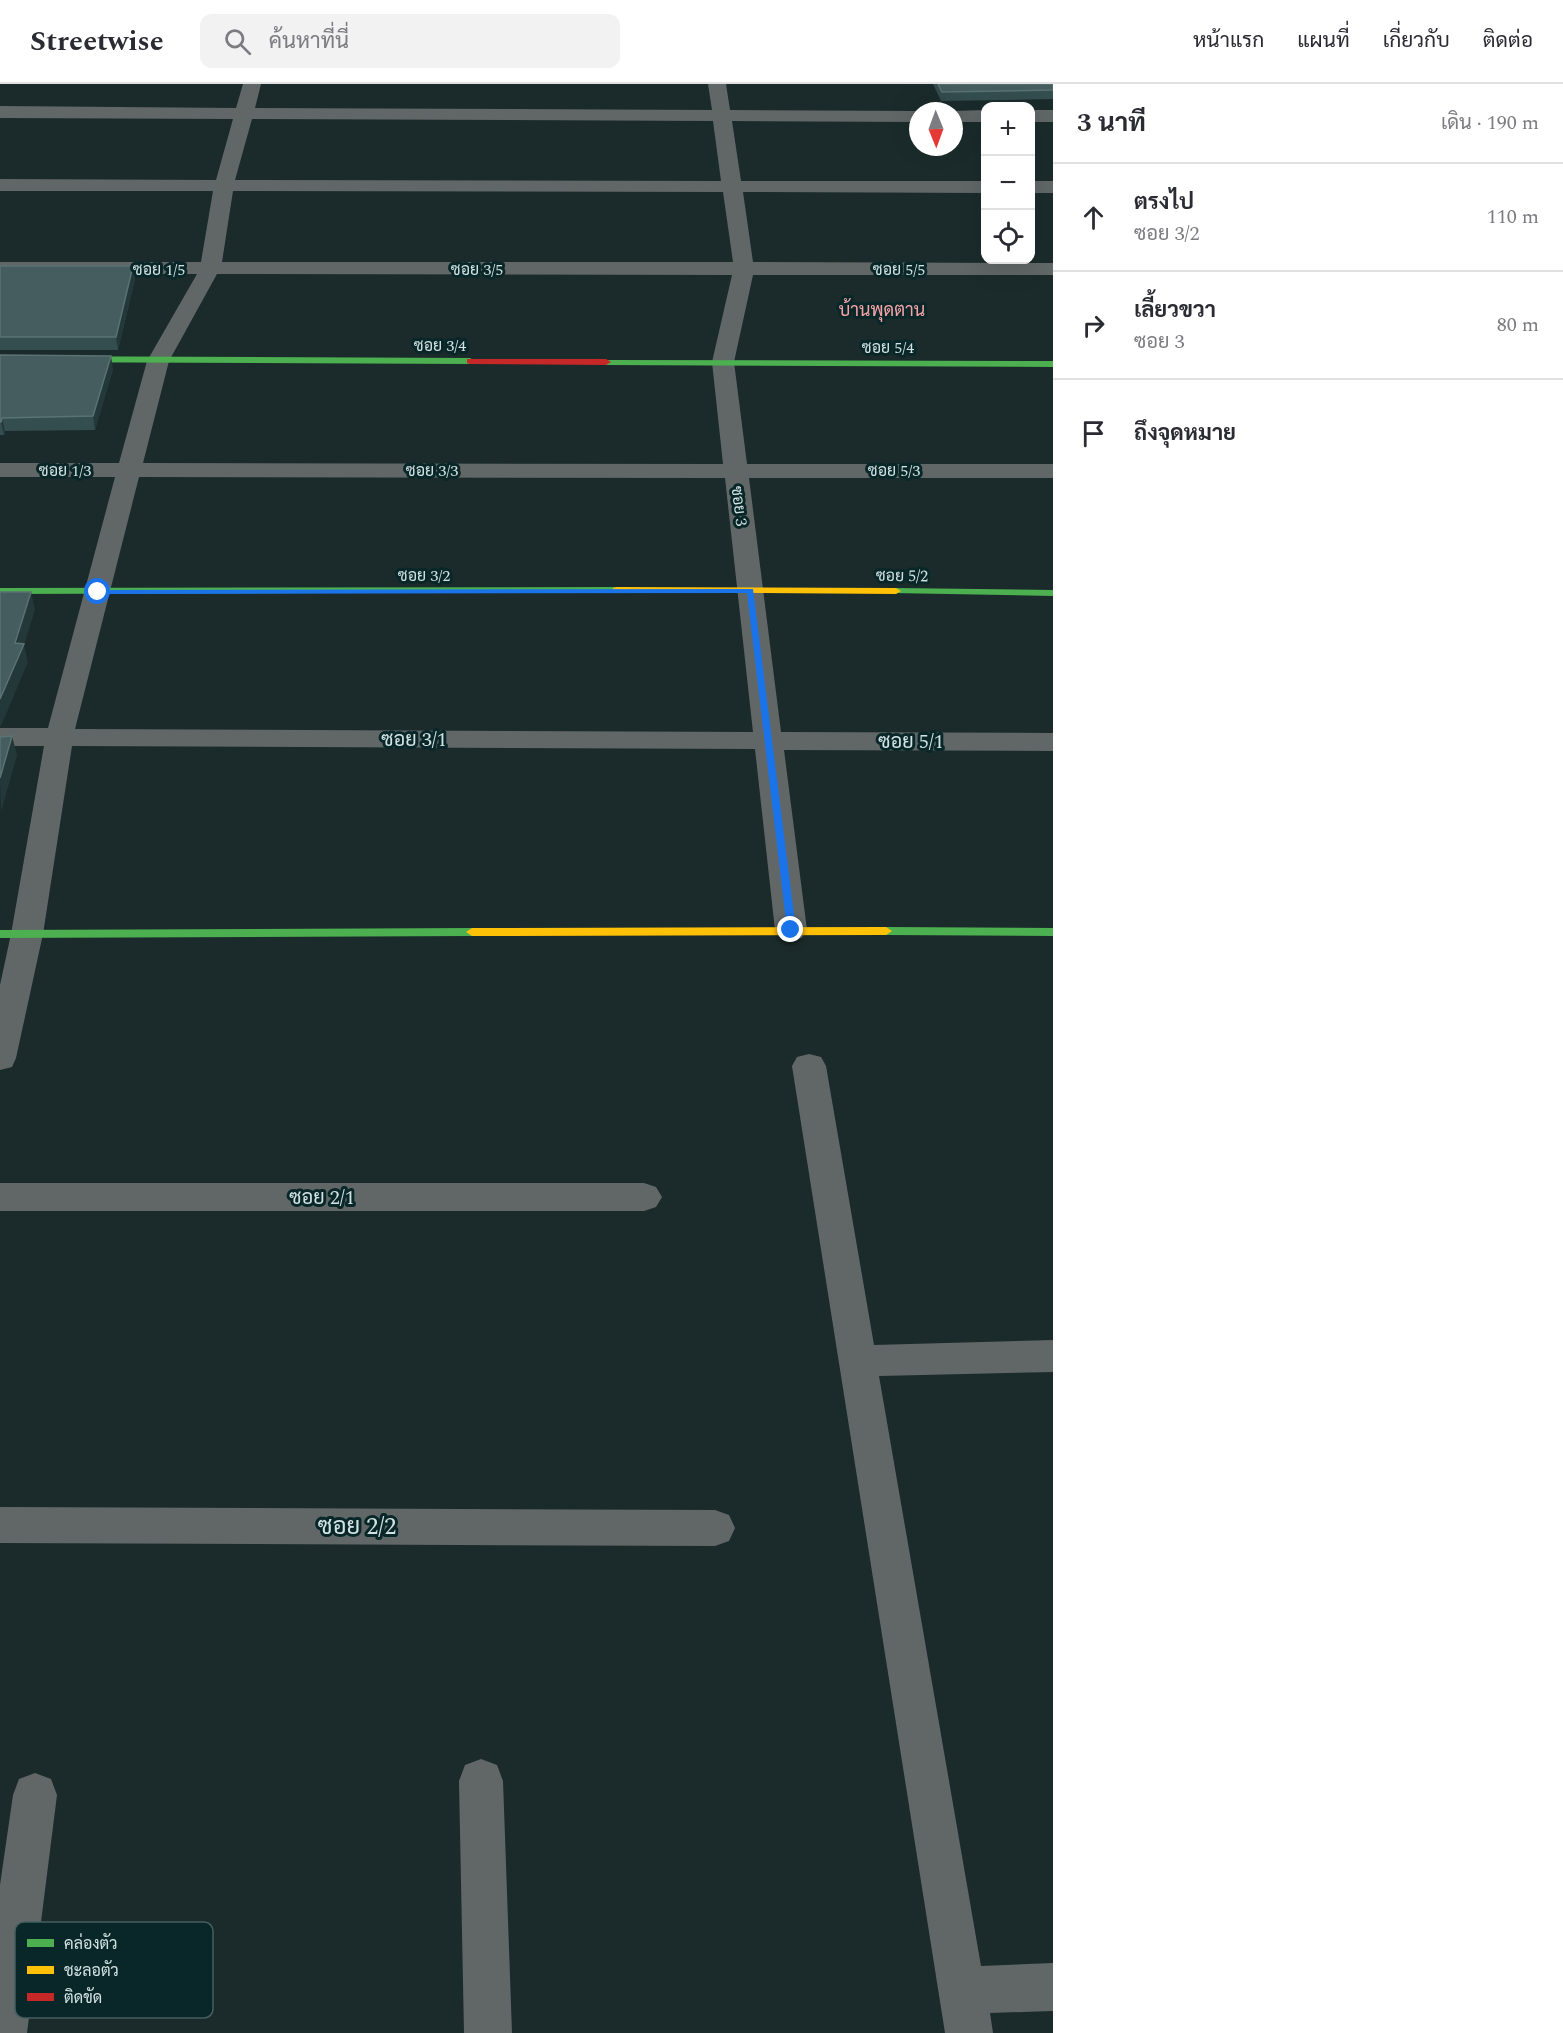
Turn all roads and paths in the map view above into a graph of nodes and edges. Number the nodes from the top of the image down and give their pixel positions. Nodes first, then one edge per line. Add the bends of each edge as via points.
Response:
1 (252, 84) edge
2 (717, 84) edge
3 (0, 112) edge
4 (244, 112) junction
5 (723, 116) junction
6 (909, 116) edge
7 (963, 116) edge
8 (981, 116) edge
9 (1035, 116) edge
10 (1053, 116) edge
11 (0, 185) edge
12 (224, 186) junction
13 (732, 186) junction
14 (981, 187) edge
15 (1035, 187) edge
16 (1053, 187) edge
17 (0, 268) edge
18 (210, 269) junction
19 (744, 269) junction
20 (1053, 269) edge
21 (0, 359) edge
22 (158, 361) junction
23 (723, 363) junction
24 (1053, 364) edge
25 (0, 470) edge
26 (735, 470) junction
27 (129, 471) junction
28 (1053, 471) edge
29 (750, 590) junction
30 (0, 591) edge
31 (98, 592) junction
32 (1053, 593) edge
33 (0, 737) edge
34 (59, 738) junction
35 (768, 740) junction
36 (1053, 742) edge
37 (791, 930) junction
38 (1053, 932) edge
39 (13, 934) edge
40 (0, 1058) edge
41 (809, 1066) dead end
42 (0, 1197) edge
43 (644, 1197) dead end
44 (1053, 1356) edge
45 (857, 1361) junction
46 (0, 1525) edge
47 (715, 1528) dead end
48 (481, 1781) dead end
49 (35, 1795) dead end
50 (18, 1922) edge
51 (15, 1944) edge
52 (1053, 1987) edge
53 (965, 2011) edge
54 (3, 2033) edge
55 (488, 2033) edge

1 - 4 street
2 - 5 street, ซอย 3
3 - 4 street
4 - 5 street
4 - 12 street
5 - 6 street
5 - 13 street, ซอย 3
7 - 8 street
9 - 10 street
11 - 12 street
12 - 13 street
12 - 18 street
13 - 14 street
13 - 19 street, ซอย 3
15 - 16 street
17 - 18 street, ซอย 1/5
18 - 19 street, ซอย 3/5
18 - 22 street
19 - 20 street, ซอย 5/5
19 - 23 street, ซอย 3
21 - 22 street, ซอย 3/4
22 - 23 street, ซอย 3/4
22 - 27 street
23 - 24 street, ซอย 5/4
23 - 26 street, ซอย 3
25 - 27 street, ซอย 1/3
26 - 27 street, ซอย 3/3
26 - 28 street, ซอย 5/3
26 - 29 street, ซอย 3
27 - 31 street
29 - 31 street, ซอย 3/2
29 - 32 street, ซอย 5/2
29 - 35 street, ซอย 3
30 - 31 street, ซอย 3/2
31 - 34 street
33 - 34 street, ซอย 3/1
34 - 35 street, ซอย 3/1
34 - 39 street
35 - 36 street, ซอย 5/1
35 - 37 street, ซอย 3
37 - 38 street
37 - 39 street
39 - 40 street
41 - 45 street
42 - 43 street, ซอย 2/1
44 - 45 street
45 - 53 street
46 - 47 street, ซอย 2/2
48 - 55 street
49 - 50 street
51 - 54 street
52 - 53 street

